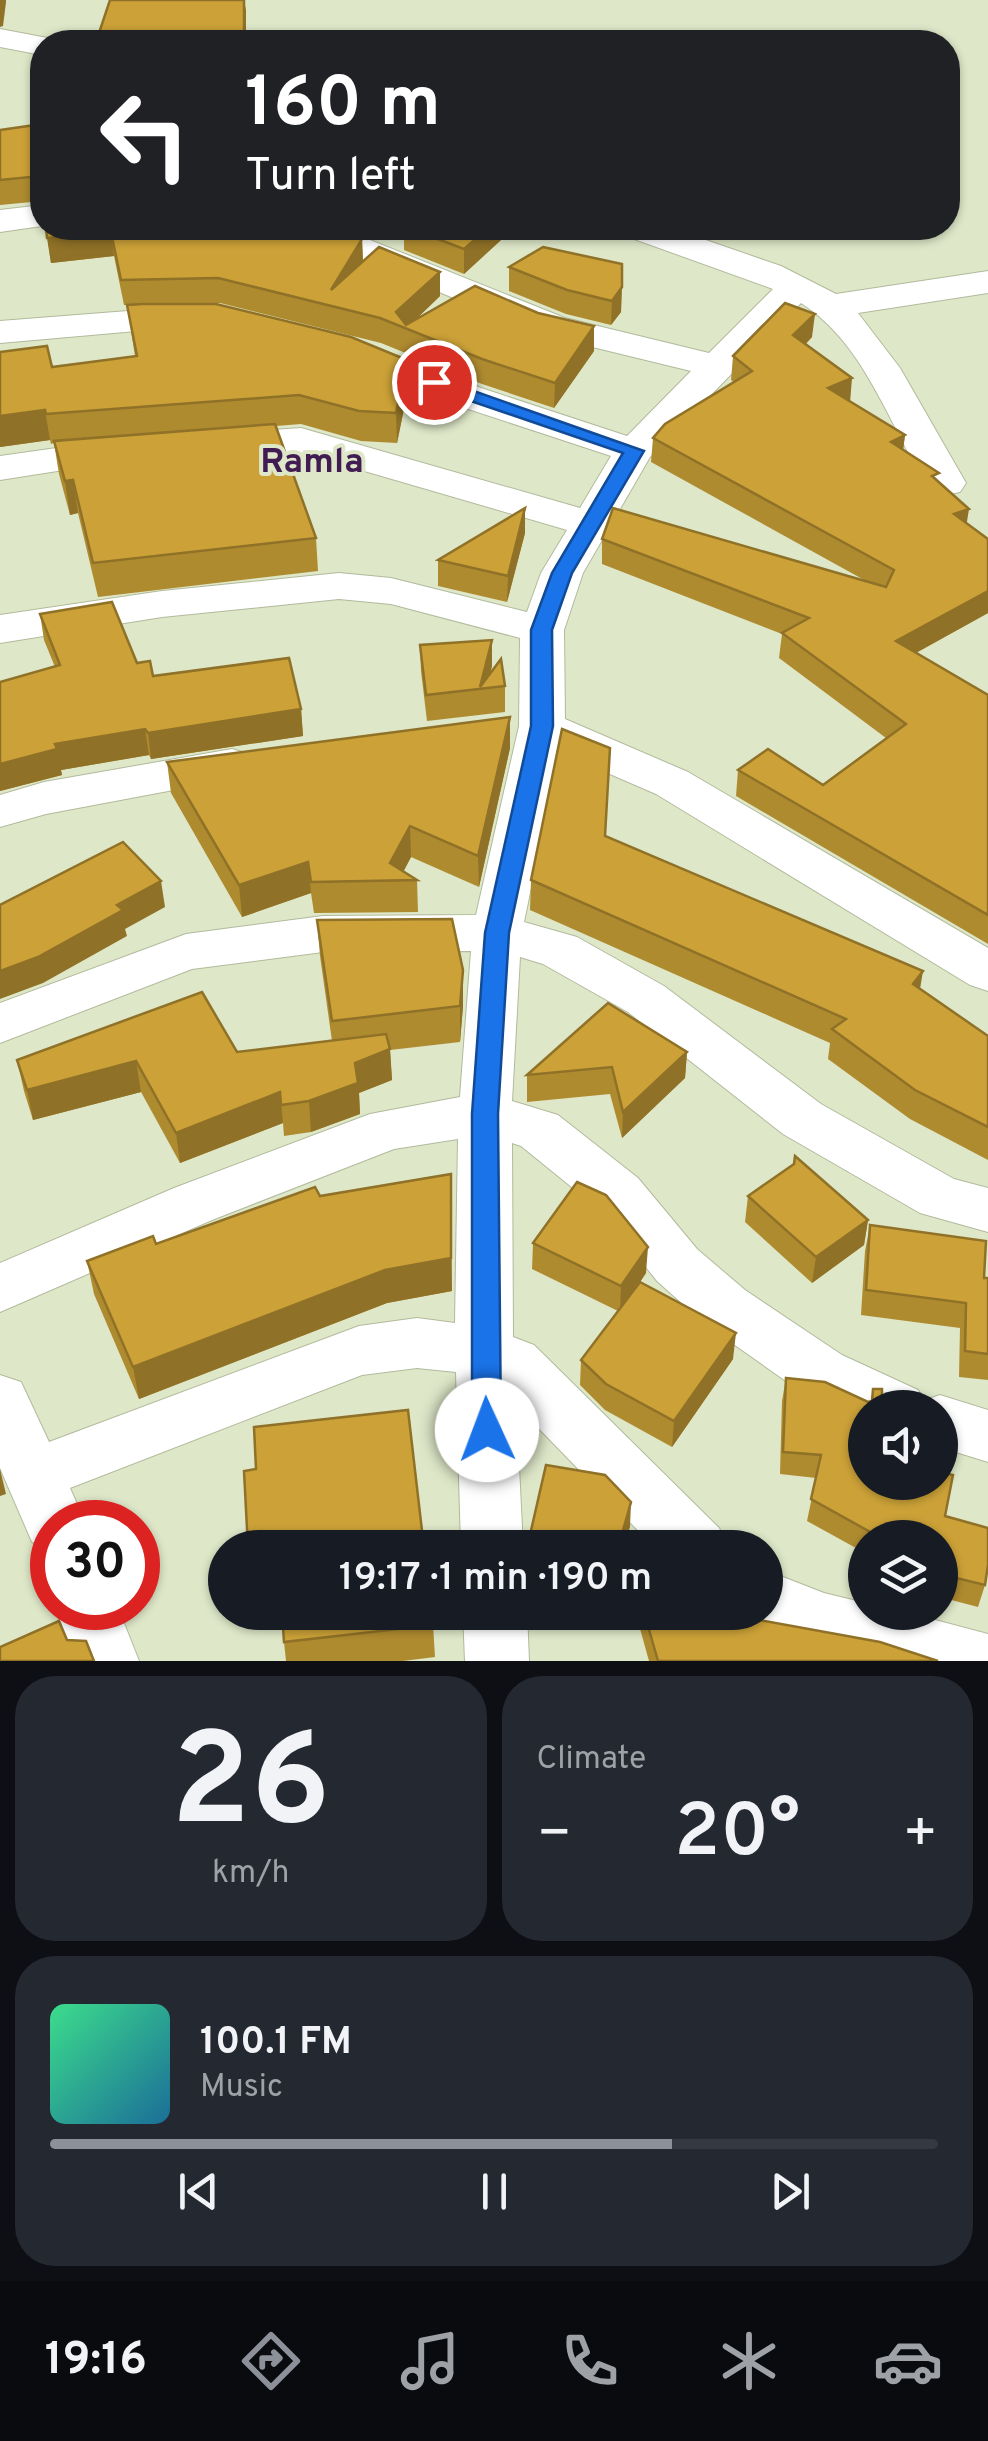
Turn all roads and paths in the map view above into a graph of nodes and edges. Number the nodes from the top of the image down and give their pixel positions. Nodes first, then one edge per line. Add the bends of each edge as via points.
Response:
1 (0, 38) edge
2 (30, 44) edge
3 (30, 217) edge
4 (0, 221) edge
5 (345, 240) edge
6 (675, 240) edge
7 (988, 282) edge
8 (813, 297) junction
9 (235, 321) edge
10 (0, 332) edge
11 (316, 340) edge
12 (715, 366) junction
13 (634, 451) junction
14 (0, 468) edge
15 (946, 483) edge
16 (590, 524) junction
17 (0, 629) edge
18 (542, 630) junction
19 (523, 729) junction
20 (273, 759) edge
21 (0, 811) edge
22 (497, 933) junction
23 (988, 972) edge
24 (0, 1024) edge
25 (485, 1114) junction
26 (988, 1210) edge
27 (0, 1288) edge
28 (484, 1352) junction
29 (857, 1390) edge
30 (0, 1400) edge
31 (958, 1427) edge
32 (988, 1436) edge
33 (44, 1499) edge
34 (491, 1530) edge
35 (679, 1530) edge
36 (783, 1607) edge
37 (95, 1630) edge
38 (496, 1630) edge
39 (107, 1661) edge
40 (497, 1661) edge
41 (980, 1661) edge

1 - 2 street
3 - 4 street
5 - 12 street via 552,326
6 - 8 street
7 - 8 street
8 - 12 street
8 - 15 street via 862,341
9 - 10 street via 146,318
11 - 13 street
12 - 13 street
13 - 16 street
14 - 16 street via 301,440
16 - 18 street via 562,573
17 - 18 street via 339,586 391,591
18 - 19 street
19 - 22 street
19 - 23 street via 672,783
20 - 21 street
22 - 24 street via 322,934 186,952
22 - 25 street
22 - 26 street via 559,950 632,991 802,1119 939,1198
25 - 27 street via 389,1129
25 - 28 street
25 - 29 street via 538,1130 619,1194 677,1265 725,1307 820,1373
28 - 33 street via 417,1343 359,1351
28 - 34 street
28 - 35 street via 513,1363
30 - 33 street
31 - 32 street
36 - 41 street
37 - 39 street
38 - 40 street

